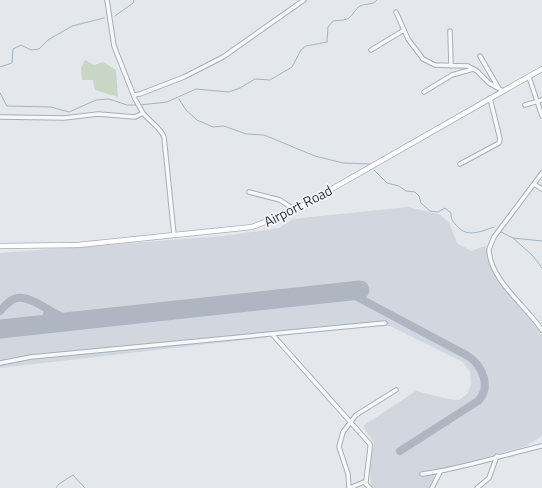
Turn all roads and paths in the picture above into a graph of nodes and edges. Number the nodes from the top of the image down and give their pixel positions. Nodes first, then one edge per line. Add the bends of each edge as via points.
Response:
1 (107, 0) edge
2 (304, 0) edge
3 (396, 12) dead end
4 (404, 30) junction
5 (450, 31) dead end
6 (371, 50) dead end
7 (480, 56) dead end
8 (451, 66) junction
9 (474, 69) junction
10 (542, 69) edge
11 (529, 77) junction
12 (498, 87) junction
13 (424, 92) dead end
14 (503, 92) junction
15 (134, 95) junction
16 (490, 98) junction
17 (542, 100) edge
18 (537, 102) junction
19 (525, 105) dead end
20 (143, 113) junction
21 (542, 116) edge
22 (0, 117) edge
23 (460, 164) dead end
24 (542, 173) edge
25 (534, 184) junction
26 (542, 189) edge
27 (249, 192) dead end
28 (295, 210) junction
29 (174, 235) junction
30 (0, 246) edge
31 (385, 323) dead end
32 (542, 330) edge
33 (272, 334) junction
34 (0, 363) edge
35 (396, 390) dead end
36 (351, 424) junction
37 (542, 446) edge
38 (497, 456) junction
39 (440, 472) junction
40 (422, 474) dead end
41 (366, 483) junction
42 (349, 488) edge
43 (370, 488) edge
44 (432, 488) edge
45 (477, 488) edge

1 - 15 street via 114,46
2 - 15 street via 223,57 184,77
3 - 4 street
4 - 6 street
4 - 8 street via 413,48 423,59 434,65
5 - 8 street
7 - 12 street
8 - 9 street
9 - 12 street via 489,83
9 - 13 street via 452,75
10 - 11 street, Airport Road
11 - 14 street, Airport Road
11 - 18 street
12 - 14 street
14 - 16 street, Airport Road
15 - 20 street
16 - 23 street via 499,143
16 - 28 street, Airport Road
17 - 18 street
18 - 19 street
18 - 21 street
20 - 22 street via 135,116 95,114 64,118
20 - 29 street via 159,128 164,138
24 - 25 street
25 - 26 street
25 - 32 street via 494,237 489,252 506,287
27 - 28 street via 280,200
28 - 29 street, Airport Road via 252,227
29 - 30 street, Airport Road via 78,245
31 - 33 street
33 - 34 street via 31,357
33 - 36 street
35 - 36 street via 368,406
36 - 41 street via 371,447
36 - 42 street via 343,432 339,443 348,474
37 - 38 street
38 - 39 street
38 - 45 street via 489,478
39 - 40 street
39 - 44 street
41 - 42 street via 360,482
41 - 43 street

